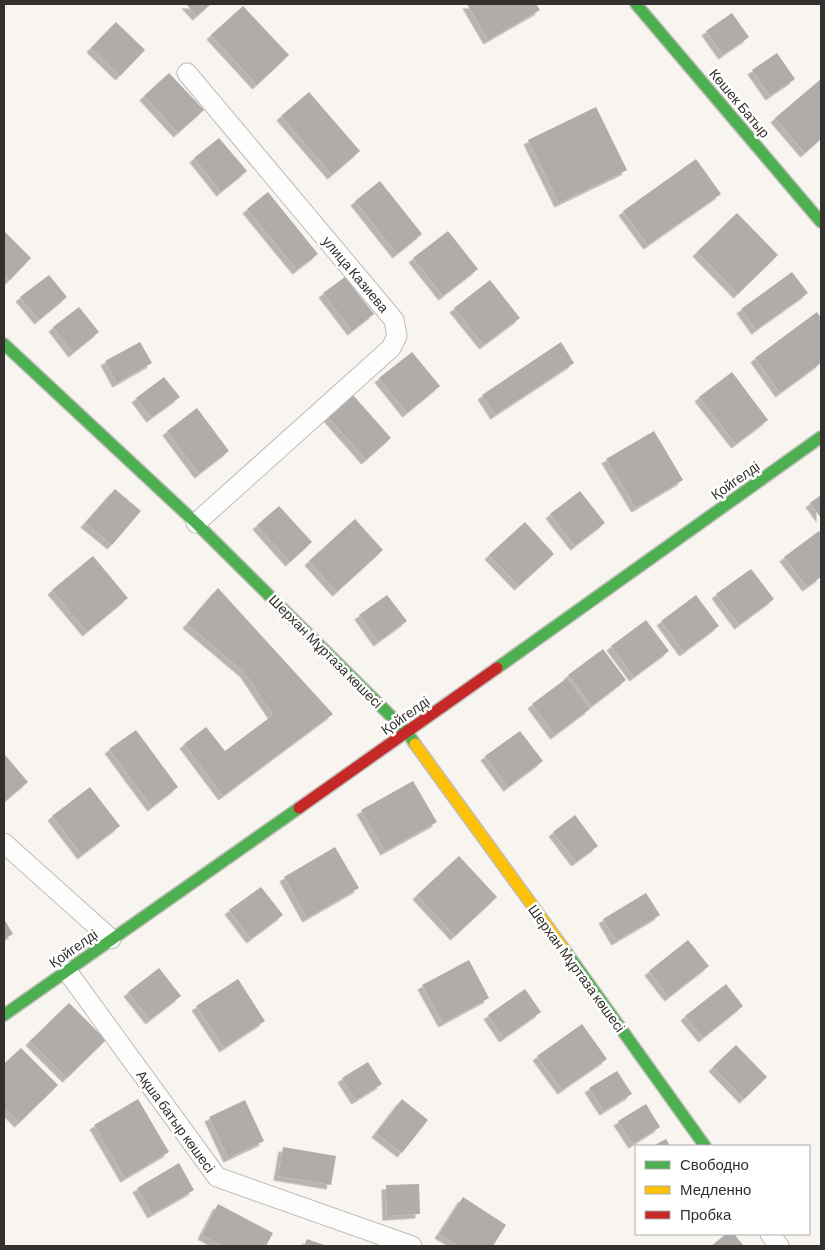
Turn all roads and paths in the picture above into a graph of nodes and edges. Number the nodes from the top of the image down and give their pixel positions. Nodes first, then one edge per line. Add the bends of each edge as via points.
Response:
1 (636, 4) edge
2 (187, 73) dead end
3 (821, 222) edge
4 (4, 344) edge
5 (821, 437) edge
6 (196, 523) junction
7 (407, 732) junction
8 (4, 843) edge
9 (111, 939) junction
10 (67, 970) junction
11 (4, 1015) edge
12 (704, 1145) edge
13 (771, 1235) edge
14 (412, 1246) edge
15 (779, 1246) edge

1 - 3 street, Көшек Батыр
2 - 6 street, улица Казиева via 394,320 397,336 392,348
4 - 6 street, Шерхан Мұртаза көшесі
5 - 7 street, Қойгелді
6 - 7 street, Шерхан Мұртаза көшесі
7 - 9 street, Қойгелді
7 - 12 street, Шерхан Мұртаза көшесі
8 - 9 street
9 - 10 street, Қойгелді
10 - 11 street, Қойгелді
10 - 14 street, Ақша батыр көшесі via 217,1177
13 - 15 street

